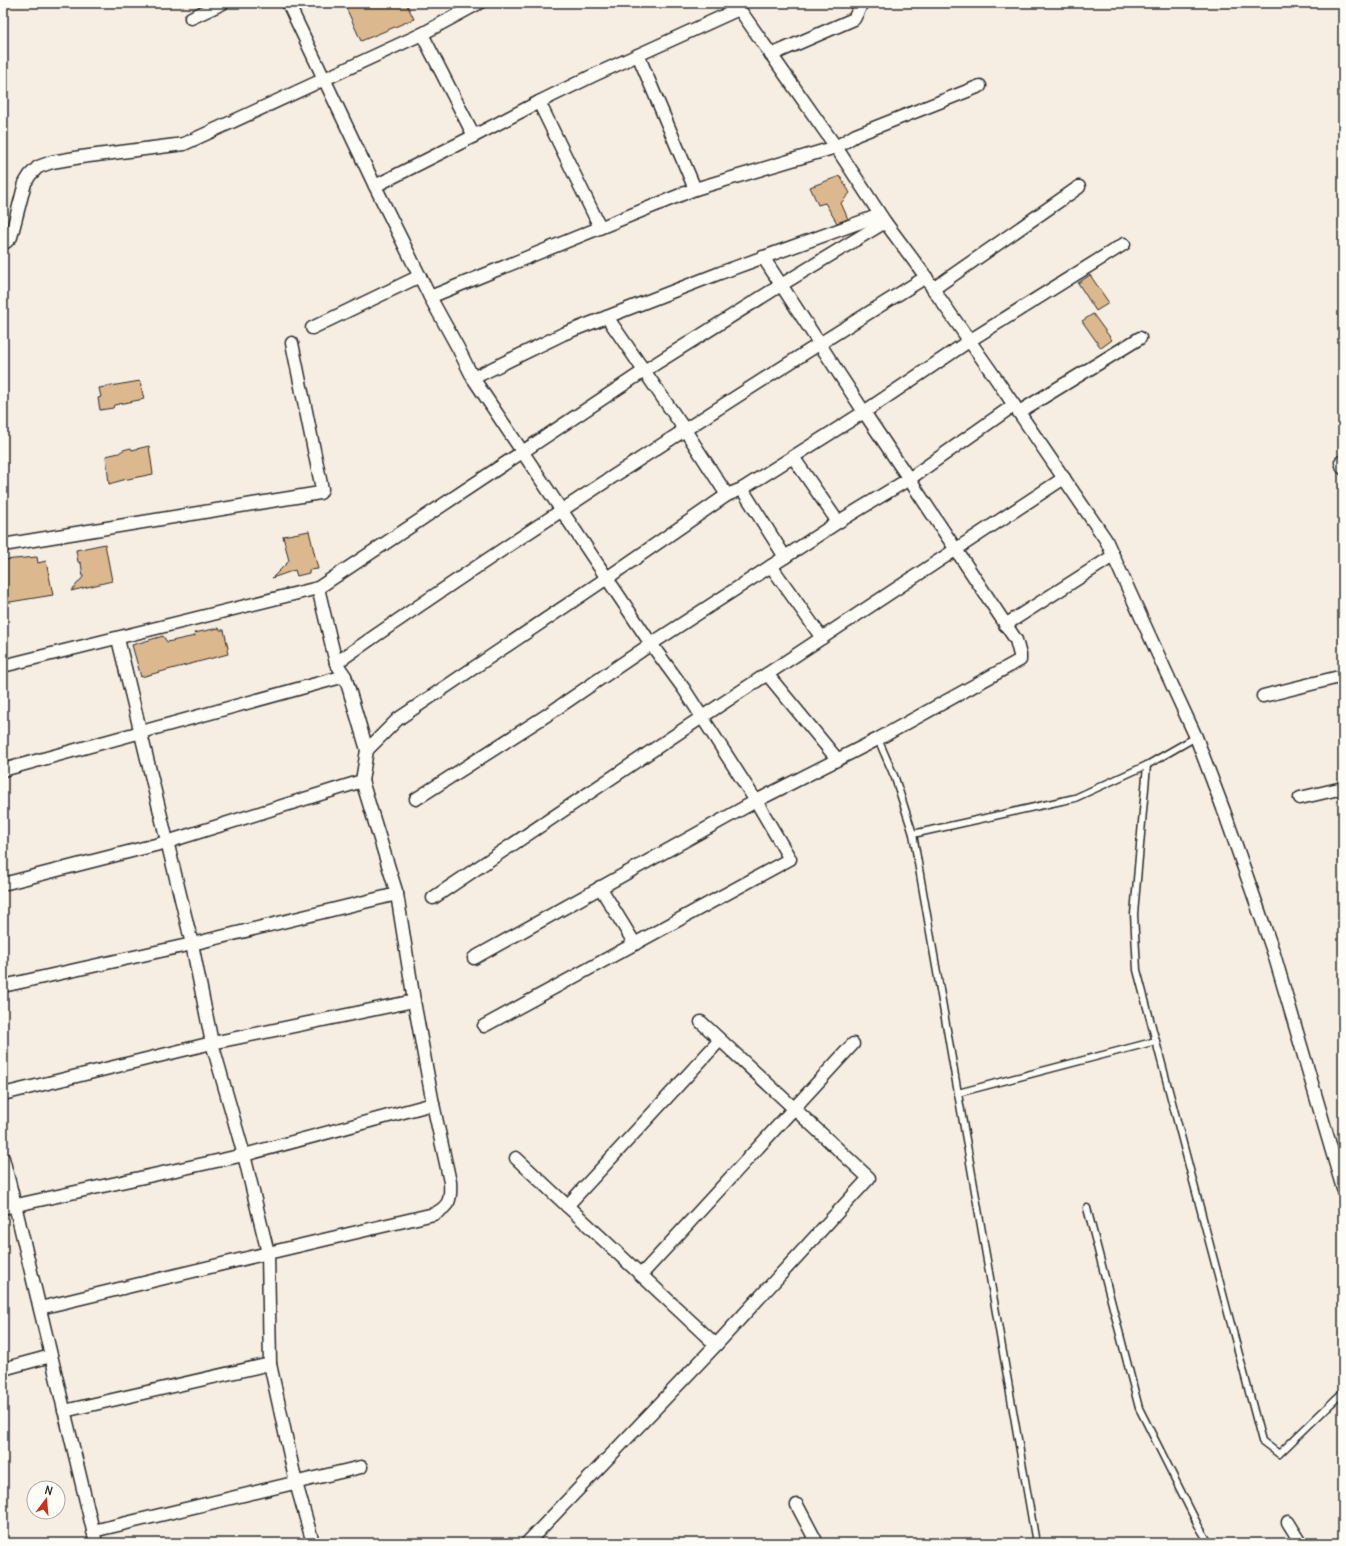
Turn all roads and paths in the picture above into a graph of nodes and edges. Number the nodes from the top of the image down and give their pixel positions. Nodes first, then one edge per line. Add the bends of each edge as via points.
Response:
1 (223, 3) edge
2 (288, 3) edge
3 (479, 3) edge
4 (859, 3) edge
5 (737, 6) edge
6 (192, 18) dead end
7 (422, 34) junction
8 (638, 55) junction
9 (771, 55) junction
10 (325, 80) junction
11 (980, 86) dead end
12 (539, 102) junction
13 (474, 136) junction
14 (836, 147) junction
15 (375, 186) junction
16 (1079, 187) dead end
17 (695, 188) junction
18 (883, 219) junction
19 (600, 227) junction
20 (3, 243) edge
21 (1124, 244) dead end
22 (763, 257) junction
23 (420, 276) junction
24 (926, 277) junction
25 (781, 285) junction
26 (933, 289) junction
27 (430, 297) junction
28 (607, 317) junction
29 (312, 328) dead end
30 (1140, 338) dead end
31 (970, 341) junction
32 (292, 343) dead end
33 (819, 344) junction
34 (644, 371) junction
35 (473, 378) junction
36 (1016, 408) junction
37 (864, 412) junction
38 (685, 430) junction
39 (523, 453) junction
40 (793, 457) junction
41 (1064, 478) junction
42 (909, 479) junction
43 (742, 489) junction
44 (727, 495) junction
45 (561, 510) junction
46 (838, 522) junction
47 (3, 545) edge
48 (956, 550) junction
49 (1113, 556) junction
50 (785, 557) junction
51 (771, 566) junction
52 (607, 578) junction
53 (318, 588) junction
54 (1005, 625) junction
55 (822, 638) junction
56 (118, 639) junction
57 (652, 644) junction
58 (336, 663) junction
59 (3, 666) edge
60 (766, 674) junction
61 (345, 676) junction
62 (1343, 676) edge
63 (1263, 696) dead end
64 (702, 717) junction
65 (140, 732) junction
66 (1196, 737) junction
67 (878, 739) junction
68 (367, 750) junction
69 (837, 759) junction
70 (1148, 764) junction
71 (3, 770) edge
72 (362, 781) junction
73 (1343, 788) edge
74 (416, 798) dead end
75 (1300, 798) dead end
76 (756, 801) junction
77 (913, 834) junction
78 (167, 842) junction
79 (3, 884) edge
80 (600, 887) junction
81 (397, 894) junction
82 (433, 898) dead end
83 (192, 944) junction
84 (635, 944) junction
85 (474, 958) dead end
86 (3, 986) edge
87 (414, 1001) junction
88 (701, 1022) dead end
89 (484, 1026) dead end
90 (720, 1040) junction
91 (1156, 1041) junction
92 (212, 1043) junction
93 (853, 1044) dead end
94 (958, 1093) junction
95 (3, 1094) edge
96 (433, 1104) junction
97 (794, 1108) junction
98 (244, 1155) junction
99 (3, 1158) edge
100 (516, 1158) dead end
101 (1343, 1189) edge
102 (16, 1205) junction
103 (567, 1206) junction
104 (3, 1208) edge
105 (1087, 1208) dead end
106 (268, 1253) junction
107 (641, 1275) junction
108 (40, 1308) junction
109 (716, 1345) junction
110 (51, 1356) junction
111 (270, 1364) junction
112 (3, 1369) edge
113 (1343, 1392) edge
114 (64, 1411) junction
115 (361, 1467) dead end
116 (296, 1483) junction
117 (797, 1505) dead end
118 (1288, 1522) dead end
119 (94, 1537) edge
120 (313, 1543) edge
121 (527, 1543) edge
122 (817, 1543) edge
123 (1036, 1543) edge
124 (1210, 1543) edge
125 (1301, 1543) edge

1 - 6 street
2 - 10 street
3 - 7 street
4 - 9 street via 860,7 854,19
5 - 8 street
5 - 9 street
7 - 10 street
7 - 13 street
8 - 12 street
8 - 17 street
9 - 14 street
10 - 15 street
10 - 20 street via 184,144 74,158 38,167 25,183 11,237
11 - 14 street via 856,135
12 - 13 street
12 - 19 street
13 - 15 street
14 - 17 street
14 - 18 street
15 - 23 street
16 - 26 street
17 - 19 street
18 - 22 street
18 - 24 street
18 - 25 street
19 - 27 street
21 - 31 street
22 - 25 street
22 - 28 street
23 - 27 street
23 - 29 street
24 - 26 street
24 - 33 street
25 - 33 street
25 - 34 street
26 - 31 street
27 - 35 street
28 - 34 street
28 - 35 street via 563,334
30 - 36 street
31 - 36 street
31 - 37 street
32 - 47 street via 322,489 320,493
33 - 37 street
33 - 38 street
34 - 38 street
34 - 39 street
35 - 39 street
36 - 41 street
36 - 42 street
37 - 40 street
37 - 42 street
38 - 44 street
38 - 45 street
39 - 45 street
39 - 53 street
40 - 43 street
40 - 46 street
41 - 48 street
41 - 49 street via 1106,540
42 - 46 street
42 - 48 street
43 - 44 street
43 - 50 street
44 - 52 street
45 - 52 street
45 - 58 street
46 - 50 street
48 - 54 street
48 - 55 street
49 - 54 street
49 - 66 street
50 - 51 street
51 - 55 street
51 - 57 street
52 - 57 street
52 - 68 street via 398,718
53 - 56 street
53 - 58 street
54 - 67 street via 1016,640 1020,660 1018,662
55 - 60 street
56 - 59 street
56 - 65 street
57 - 64 street
57 - 74 street via 547,715
58 - 61 street
60 - 64 street
60 - 69 street
61 - 65 street
61 - 68 street
62 - 63 street
64 - 76 street
64 - 82 street
65 - 71 street
65 - 78 street
66 - 70 lane
66 - 101 street via 1274,954
67 - 69 street
67 - 77 lane via 895,778
68 - 72 street
69 - 76 street
70 - 77 lane via 1075,798
70 - 91 lane via 1134,914 1137,970
72 - 78 street
72 - 81 street
73 - 75 street
76 - 80 street
76 - 84 street via 790,858
77 - 94 lane
78 - 79 street
78 - 83 street
80 - 84 street
80 - 85 street
81 - 83 street
81 - 87 street
83 - 86 street
83 - 92 street
84 - 89 street
87 - 92 street
87 - 96 street
88 - 90 street
90 - 97 street
90 - 103 street
91 - 94 lane
91 - 113 lane via 1262,1441 1278,1454
92 - 95 street
92 - 98 street
93 - 97 street
94 - 123 lane
96 - 98 street
96 - 106 street via 450,1182 449,1202 444,1209 434,1214
97 - 107 street
97 - 109 street via 868,1178
98 - 102 street
98 - 106 street
99 - 102 street
100 - 103 street
102 - 104 street
102 - 108 street
103 - 107 street
105 - 124 lane via 1139,1408 1198,1525
106 - 108 street
106 - 111 street
107 - 109 street
108 - 110 street
109 - 121 street
110 - 112 street
110 - 114 street
111 - 114 street
111 - 116 street
114 - 119 street
115 - 116 street
116 - 119 street
116 - 120 street
117 - 122 street
118 - 125 street

